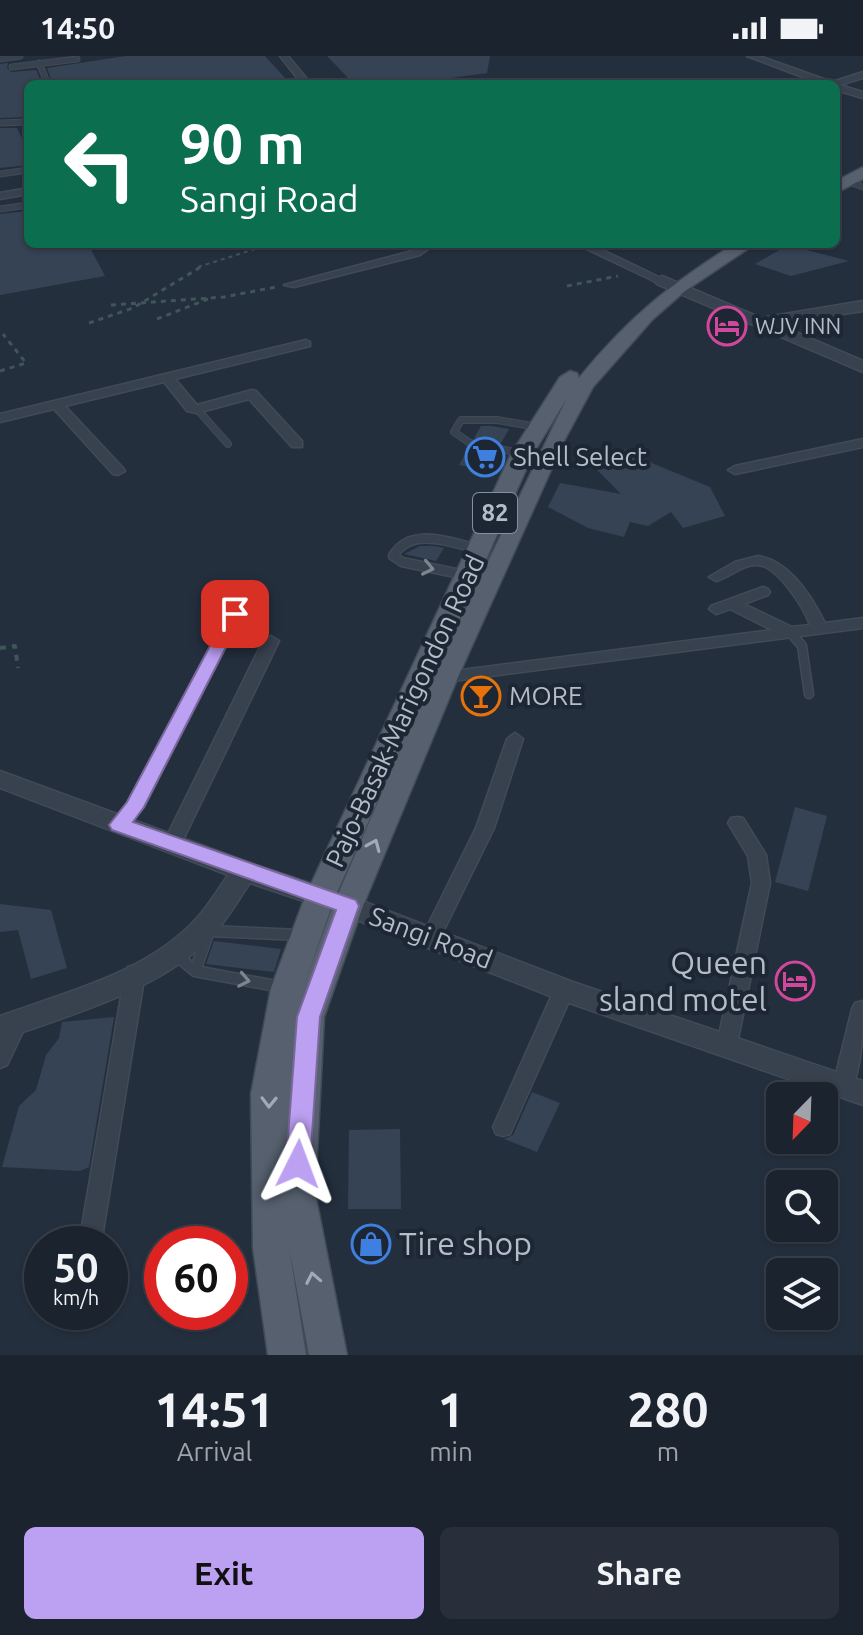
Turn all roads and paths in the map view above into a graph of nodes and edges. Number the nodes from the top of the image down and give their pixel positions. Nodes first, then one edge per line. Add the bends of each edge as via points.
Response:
1 (20, 56) edge
2 (284, 56) edge
3 (751, 56) edge
4 (57, 58) edge
5 (0, 59) edge
6 (77, 59) dead end
7 (39, 63) junction
8 (12, 67) dead end
9 (863, 75) edge
10 (46, 80) edge
11 (304, 80) edge
12 (819, 80) edge
13 (840, 83) edge
14 (840, 87) edge
15 (863, 95) edge
16 (24, 122) edge
17 (0, 123) edge
18 (863, 158) edge
19 (24, 171) edge
20 (863, 172) edge
21 (0, 174) edge
22 (846, 182) edge
23 (24, 192) edge
24 (0, 196) edge
25 (24, 206) edge
26 (0, 209) edge
27 (258, 248) edge
28 (423, 248) edge
29 (590, 248) edge
30 (716, 248) edge
31 (738, 248) edge
32 (640, 271) junction
33 (670, 284) junction
34 (290, 285) joint
35 (567, 286) dead end
36 (214, 298) junction
37 (137, 303) junction
38 (111, 305) dead end
39 (863, 306) edge
40 (863, 317) edge
41 (157, 319) dead end
42 (763, 322) junction
43 (89, 323) dead end
44 (781, 330) junction
45 (3, 334) dead end
46 (306, 344) dead end
47 (863, 367) edge
48 (0, 371) edge
49 (167, 378) junction
50 (57, 405) junction
51 (197, 409) junction
52 (0, 418) edge
53 (539, 427) junction
54 (863, 443) edge
55 (228, 444) dead end
56 (297, 444) dead end
57 (522, 454) junction
58 (735, 470) dead end
59 (118, 471) dead end
60 (479, 549) junction
61 (467, 576) junction
62 (716, 577) dead end
63 (763, 592) dead end
64 (235, 614) dead end
65 (863, 623) edge
66 (819, 629) junction
67 (791, 633) junction
68 (271, 641) dead end
69 (0, 648) edge
70 (18, 668) dead end
71 (445, 677) junction
72 (809, 694) dead end
73 (515, 739) dead end
74 (0, 779) edge
75 (737, 823) dead end
76 (119, 825) junction
77 (172, 844) junction
78 (244, 871) junction
79 (334, 901) junction
80 (205, 931) junction
81 (306, 936) junction
82 (430, 939) junction
83 (174, 953) junction
84 (195, 971) junction
85 (135, 973) junction
86 (287, 988) junction
87 (564, 990) junction
88 (862, 1009) edge
89 (9, 1024) edge
90 (727, 1044) junction
91 (0, 1059) edge
92 (853, 1090) edge
93 (503, 1127) dead end
94 (93, 1226) edge
95 (287, 1355) edge
96 (328, 1355) edge

1 - 5 lane
2 - 11 street
3 - 12 street
4 - 6 lane
4 - 7 lane
7 - 8 lane
7 - 10 lane
9 - 13 street
14 - 15 street
16 - 17 lane
18 - 22 main road
19 - 21 lane
20 - 22 main road
23 - 24 street
25 - 26 lane
27 - 37 path via 198,267
28 - 34 street
29 - 32 street
30 - 33 main road, Pajo-Basak-Marigondon Road / 82
31 - 33 main road, Pajo-Basak-Marigondon Road / 82
32 - 33 street
32 - 35 path
33 - 42 street
33 - 53 main road, Pajo-Basak-Marigondon Road / 82 via 611,329 578,367
33 - 71 main road, Pajo-Basak-Marigondon Road / 82 via 612,350 568,412
34 - 36 path
36 - 37 path
36 - 41 path
37 - 38 path
37 - 43 path
39 - 42 street
40 - 44 street
42 - 44 street
44 - 47 street
45 - 48 path via 26,364
46 - 49 street
49 - 50 street
49 - 51 street
50 - 52 street
50 - 59 street
51 - 55 lane
51 - 56 street via 252,394
53 - 57 main road, Pajo-Basak-Marigondon Road / 82
53 - 57 lane via 461,420 454,432 470,443
54 - 58 street
57 - 60 main road, Pajo-Basak-Marigondon Road / 82
60 - 61 main road, Pajo-Basak-Marigondon Road / 82
60 -> 61 lane via 415,538 401,541 394,551 402,562
61 - 79 main road, Pajo-Basak-Marigondon Road / 82
62 - 66 street via 752,560 771,564 812,609
63 - 67 street via 724,607
64 - 76 street via 135,807
65 - 66 street
66 - 67 street
67 - 71 street
67 - 72 lane via 802,646
68 - 77 street
69 - 70 path via 15,646
79 -> 71 main road, Pajo-Basak-Marigondon Road / 82
73 - 82 street via 485,828
74 - 76 street, Sangi Road
75 - 90 street via 757,855 761,883
76 - 77 street, Sangi Road
77 - 78 street, Sangi Road
78 - 79 street, Sangi Road
78 - 80 street
79 - 81 main road, Pajo-Basak-Marigondon Road / 82
79 - 82 street, Sangi Road
96 -> 79 main road, Pajo-Basak-Marigondon Road / 82 via 297,1193 308,1017
80 - 81 lane
80 - 83 street
80 - 84 lane
81 - 86 main road, Pajo-Basak-Marigondon Road / 82
82 - 87 street, Sangi Road
83 - 84 lane
83 - 85 street
84 -> 86 lane
85 - 89 street
85 - 94 street
86 -> 95 main road, Pajo-Basak-Marigondon Road / 82 via 268,1094 271,1248
87 - 90 street, Sangi Road
87 - 93 street
88 - 92 street
89 - 91 street
90 - 92 street, Sangi Road

